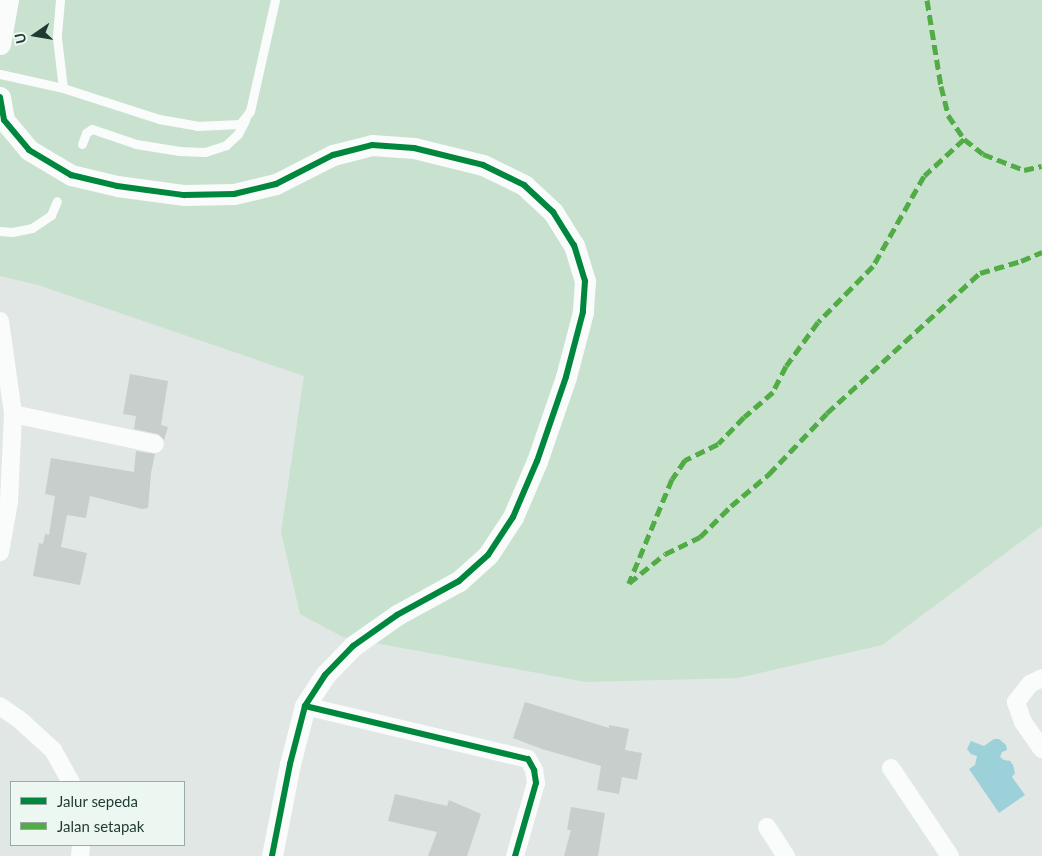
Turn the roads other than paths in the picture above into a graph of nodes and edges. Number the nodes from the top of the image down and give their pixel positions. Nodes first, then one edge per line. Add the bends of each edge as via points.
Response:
1 (8, 0) edge
2 (60, 0) edge
3 (275, 0) edge
4 (0, 44) edge
5 (0, 74) edge
6 (63, 88) junction
7 (0, 100) edge
8 (250, 110) junction
9 (82, 144) dead end
10 (58, 201) dead end
11 (0, 231) edge
12 (0, 321) edge
13 (13, 414) junction
14 (155, 444) dead end
15 (0, 552) edge
16 (1042, 678) edge
17 (0, 706) edge
18 (305, 706) junction
19 (1042, 749) edge
20 (891, 768) dead end
21 (70, 781) edge
22 (767, 827) dead end
23 (272, 856) edge
24 (515, 856) edge
25 (786, 856) edge
26 (950, 856) edge

1 - 4 street
2 - 6 lane via 57,38
3 - 8 lane
5 - 6 lane
6 - 8 lane via 159,119 197,126 240,124
7 - 18 street via 4,120 29,150 71,175 117,186 184,195 234,194 276,184 333,155 372,145 414,148 483,165 524,186 553,212 574,245 585,281 583,312 566,377 537,461 513,516 488,555 458,581 397,615 353,646 326,675
8 - 9 lane via 238,134 226,145 205,152 136,144 92,129 86,133
10 - 11 lane via 51,215 32,228
12 - 13 street
13 - 14 street
13 - 15 street via 9,502
16 - 19 street via 1030,684 1016,702 1023,722
17 - 21 street via 53,750
18 - 23 street
18 - 24 street via 528,759 536,783
20 - 26 street
22 - 25 street

